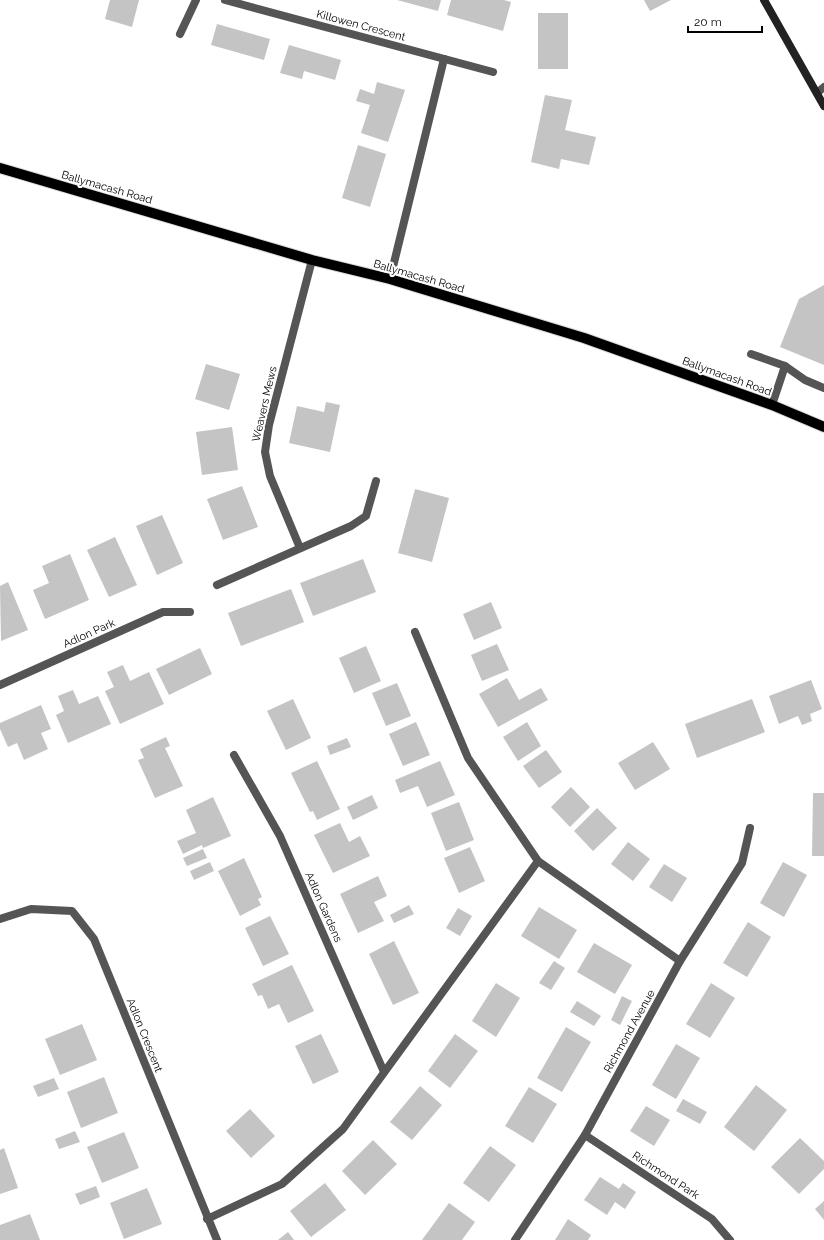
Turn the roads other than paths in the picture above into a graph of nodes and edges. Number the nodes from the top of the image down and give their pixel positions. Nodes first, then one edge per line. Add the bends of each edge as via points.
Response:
1 (196, 0) edge
2 (225, 0) edge
3 (764, 0) edge
4 (180, 34) dead end
5 (444, 59) junction
6 (493, 72) dead end
7 (824, 87) edge
8 (817, 93) junction
9 (824, 106) edge
10 (0, 168) edge
11 (312, 260) junction
12 (390, 279) junction
13 (751, 354) dead end
14 (785, 366) junction
15 (824, 388) edge
16 (772, 405) junction
17 (824, 427) edge
18 (376, 481) dead end
19 (300, 548) junction
20 (218, 585) dead end
21 (190, 612) dead end
22 (415, 632) dead end
23 (0, 685) edge
24 (234, 755) dead end
25 (750, 828) dead end
26 (538, 862) junction
27 (0, 919) edge
28 (680, 961) junction
29 (384, 1072) junction
30 (585, 1135) junction
31 (208, 1219) junction
32 (217, 1240) edge
33 (515, 1240) edge
34 (730, 1240) edge

1 - 4 street
2 - 5 street, Killowen Crescent
3 - 8 main road
5 - 6 street, Killowen Crescent
5 - 12 street
7 - 8 street
8 - 9 main road
10 - 11 main road, Ballymacash Road
11 - 12 main road, Ballymacash Road
11 - 19 street, Weavers Mews via 269,425 265,452 270,476
12 - 16 main road, Ballymacash Road via 584,338
13 - 14 street
14 - 15 street via 805,380
14 - 16 street
16 - 17 main road, Ballymacash Road
18 - 19 street via 366,516 351,526
19 - 20 street
21 - 23 street, Adlon Park via 163,612
22 - 26 street via 468,758
24 - 29 street, Adlon Gardens via 280,836
25 - 28 street, Richmond Avenue via 742,863
26 - 28 street
26 - 29 street
27 - 31 street, Adlon Crescent via 31,909 72,911 94,939
28 - 30 street, Richmond Avenue
29 - 31 street via 343,1129 282,1184
30 - 33 street, Richmond Avenue
30 - 34 street, Richmond Park via 712,1219
31 - 32 street, Adlon Crescent

